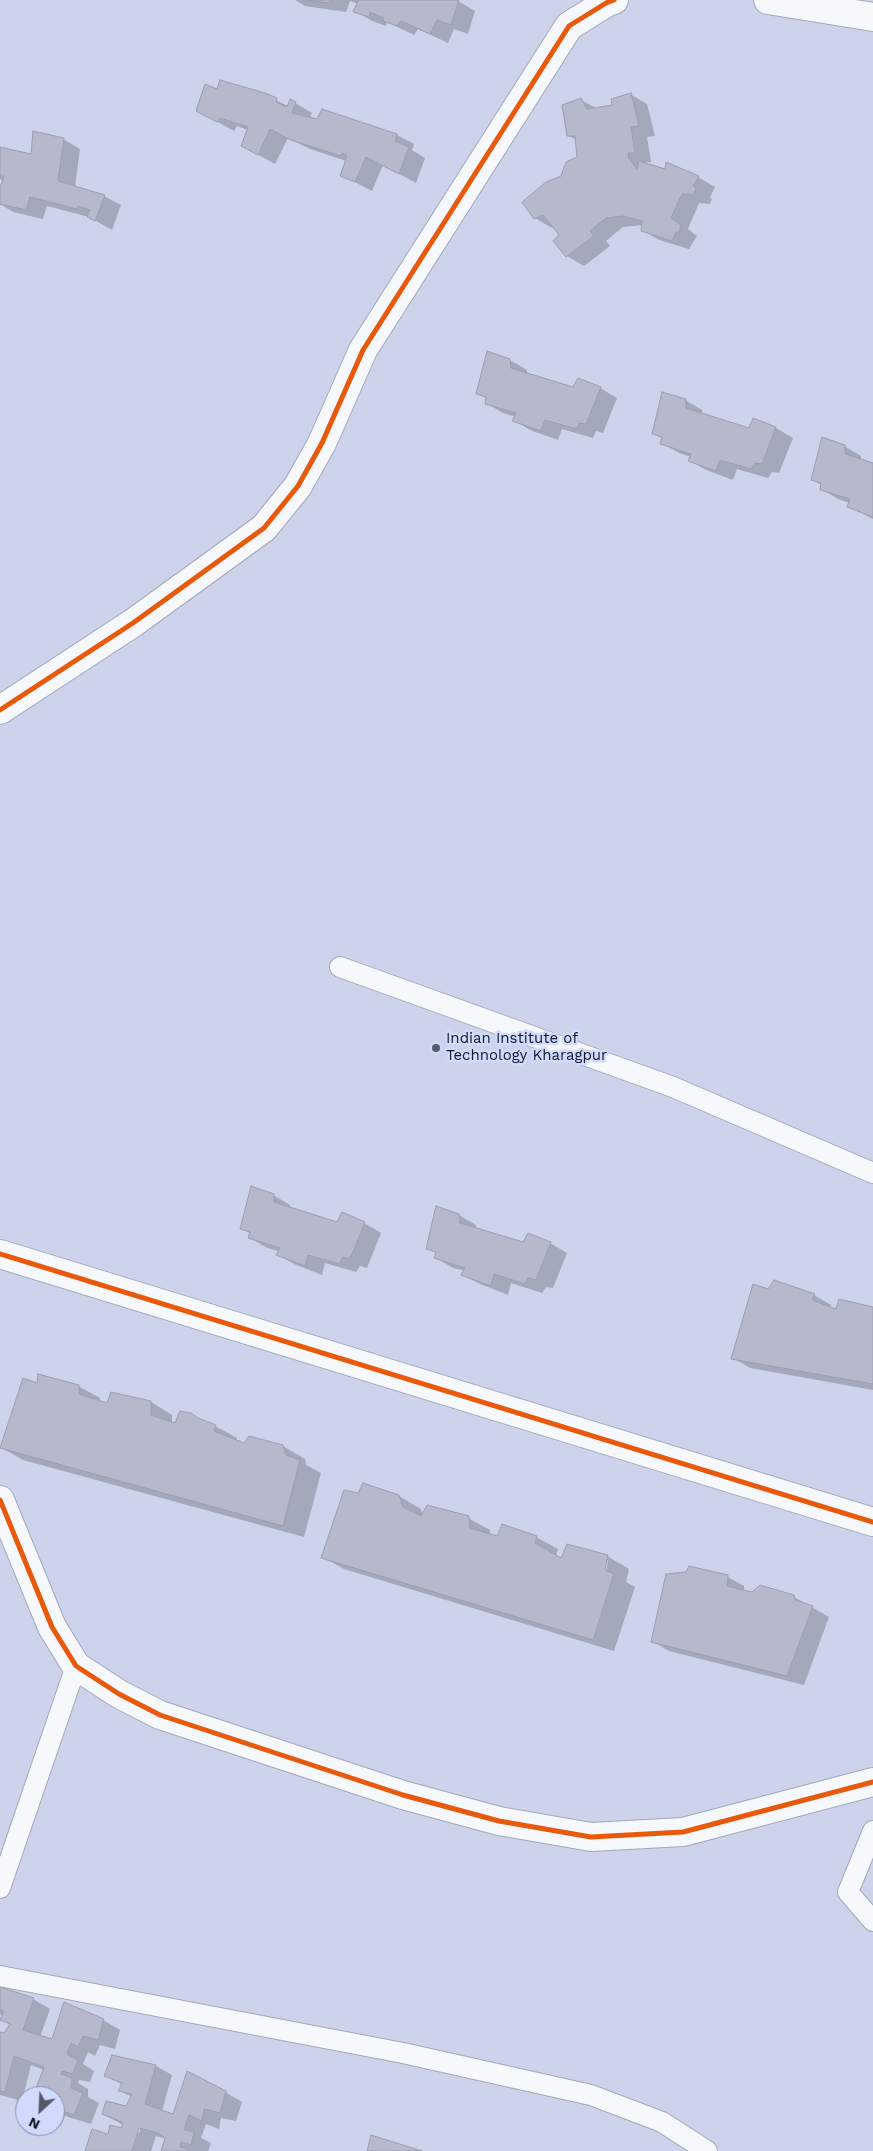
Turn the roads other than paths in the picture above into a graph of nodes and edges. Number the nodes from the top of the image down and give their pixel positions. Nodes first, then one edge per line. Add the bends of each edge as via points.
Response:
1 (768, 0) edge
2 (609, 1) edge
3 (848, 6) edge
4 (873, 18) edge
5 (0, 710) edge
6 (340, 966) dead end
7 (873, 1173) edge
8 (0, 1254) edge
9 (0, 1500) edge
10 (873, 1522) edge
11 (76, 1666) junction
12 (873, 1782) edge
13 (873, 1831) edge
14 (0, 1888) edge
15 (873, 1921) edge
16 (0, 1976) edge
17 (707, 2151) edge

1 - 3 street
2 - 5 street via 569,26 363,350 322,443 298,486 264,528 133,623
3 - 4 street
6 - 7 lane via 673,1087
8 - 10 street
9 - 11 street via 52,1627
11 - 12 street via 119,1694 160,1715 404,1796 499,1821 590,1837 683,1832
11 - 14 lane
13 - 15 lane via 848,1892
16 - 17 lane via 403,2053 591,2095 662,2122

